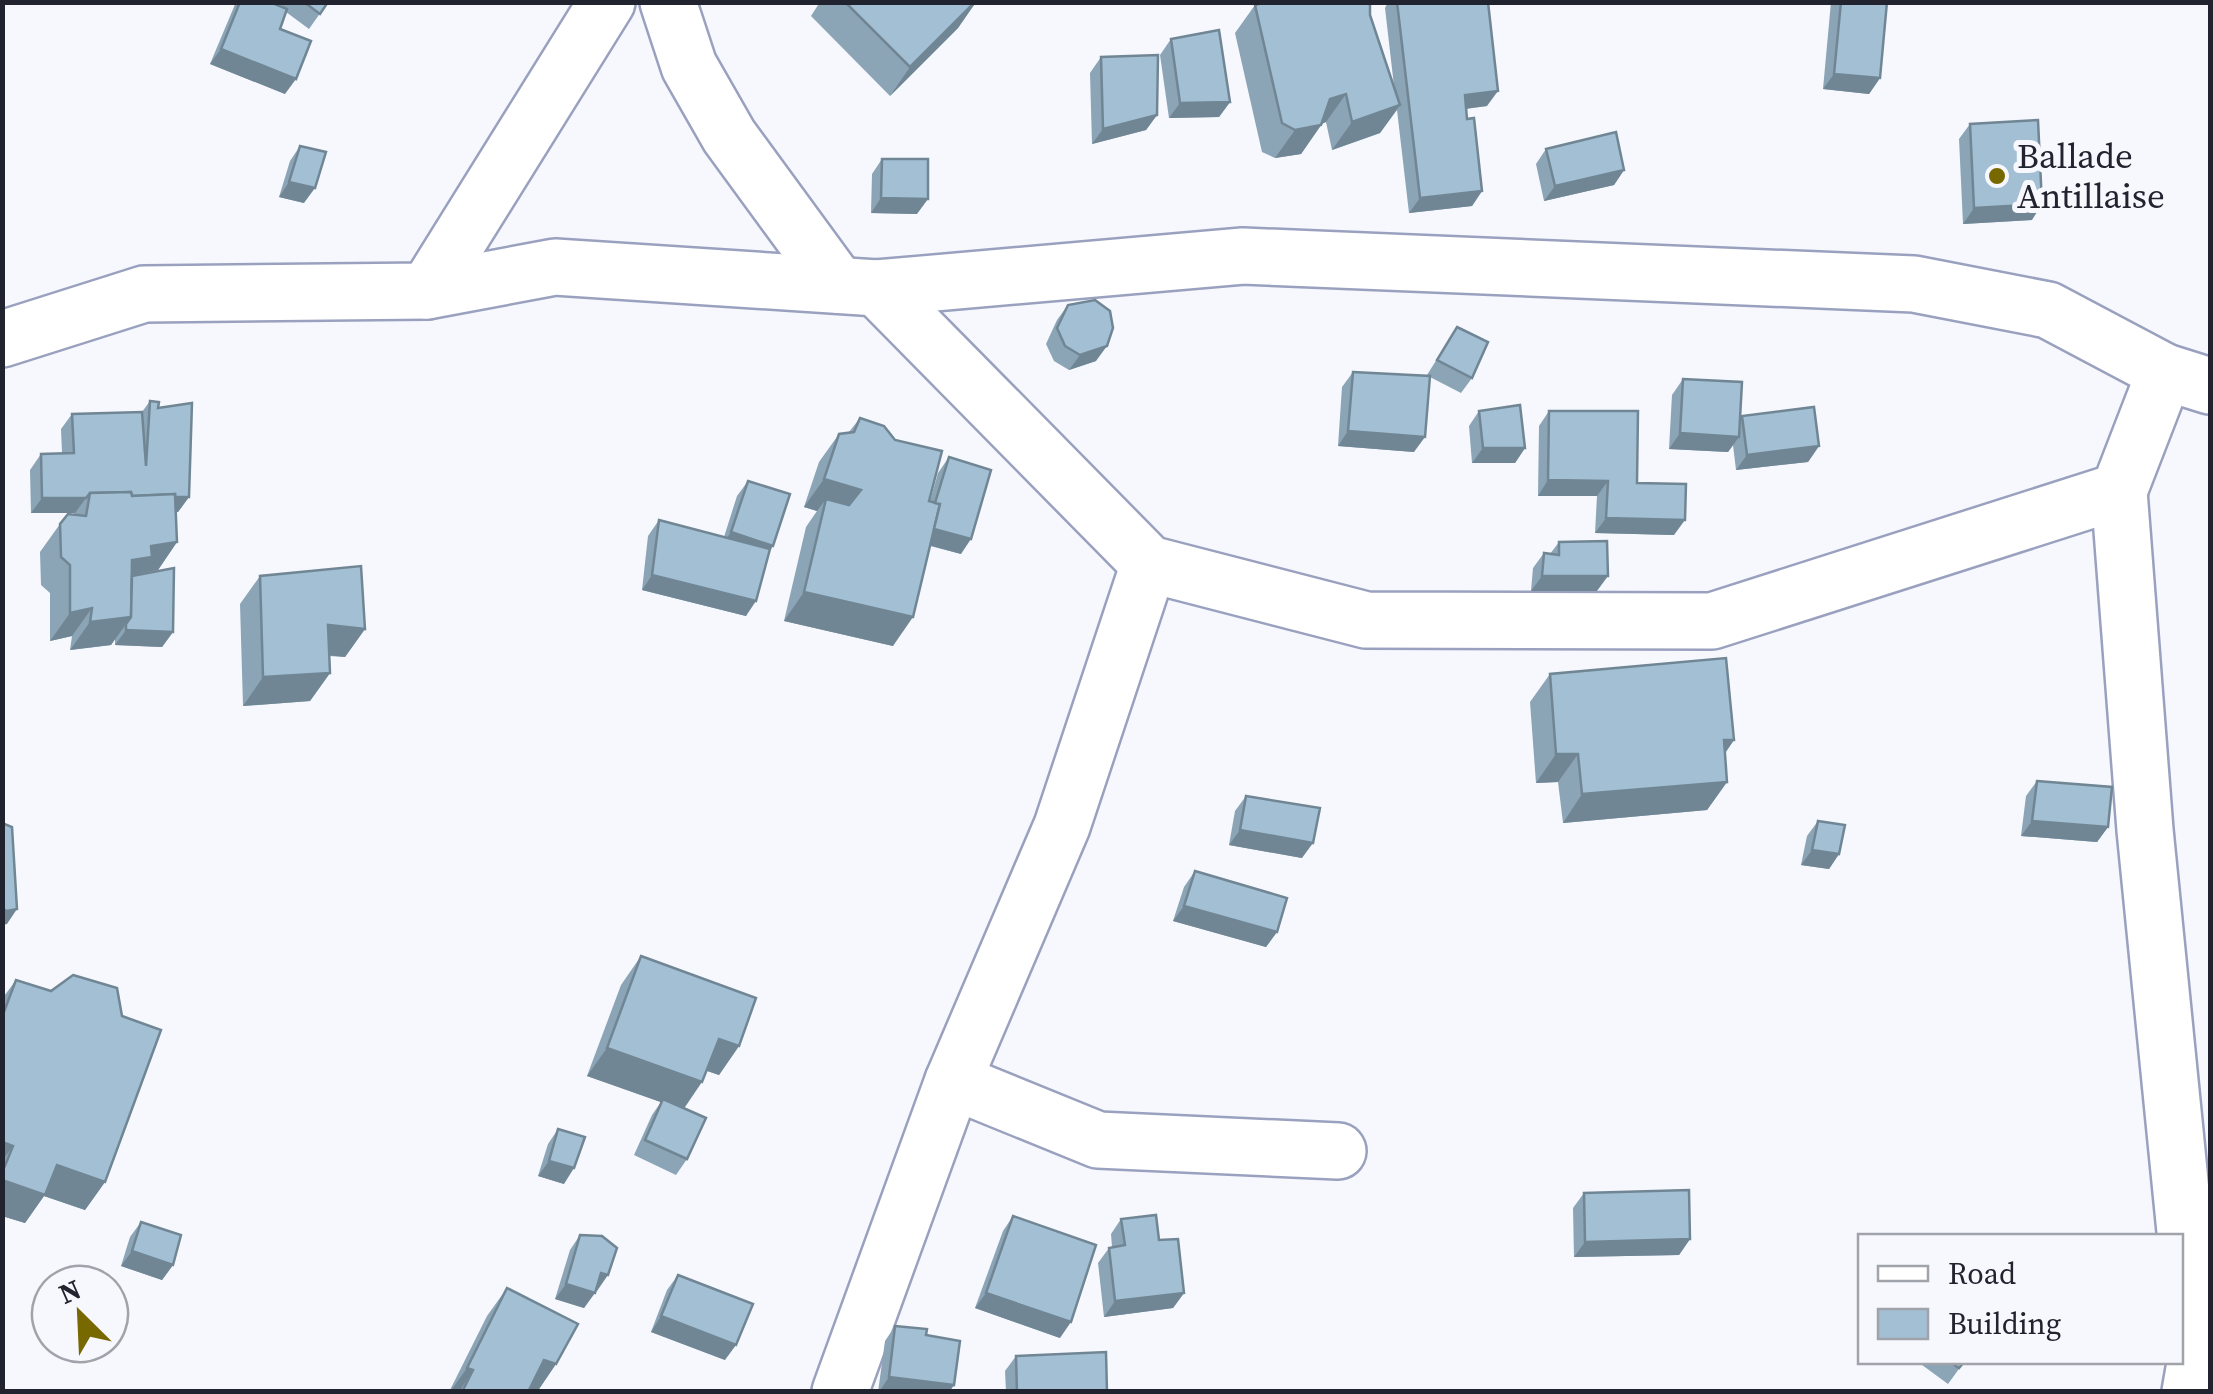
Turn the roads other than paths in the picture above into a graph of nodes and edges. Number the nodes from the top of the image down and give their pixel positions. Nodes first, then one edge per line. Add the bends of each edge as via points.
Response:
1 (607, 2) edge
2 (668, 2) edge
3 (858, 286) junction
4 (427, 291) junction
5 (2, 340) edge
6 (2188, 379) edge
7 (2119, 491) junction
8 (1149, 564) junction
9 (953, 1081) junction
10 (1338, 1150) dead end
11 (840, 1392) edge
12 (2190, 1392) edge

1 - 4 street
2 - 3 street via 689,66 728,136
3 - 4 street via 555,267
3 - 6 street via 1243,256 1914,284 2048,310
3 - 8 street
4 - 5 street via 144,294
6 - 7 street
7 - 8 street via 1712,621 1366,620
7 - 12 street via 2196,1352
8 - 9 street via 1062,826
9 - 10 street via 1098,1140
9 - 11 street

